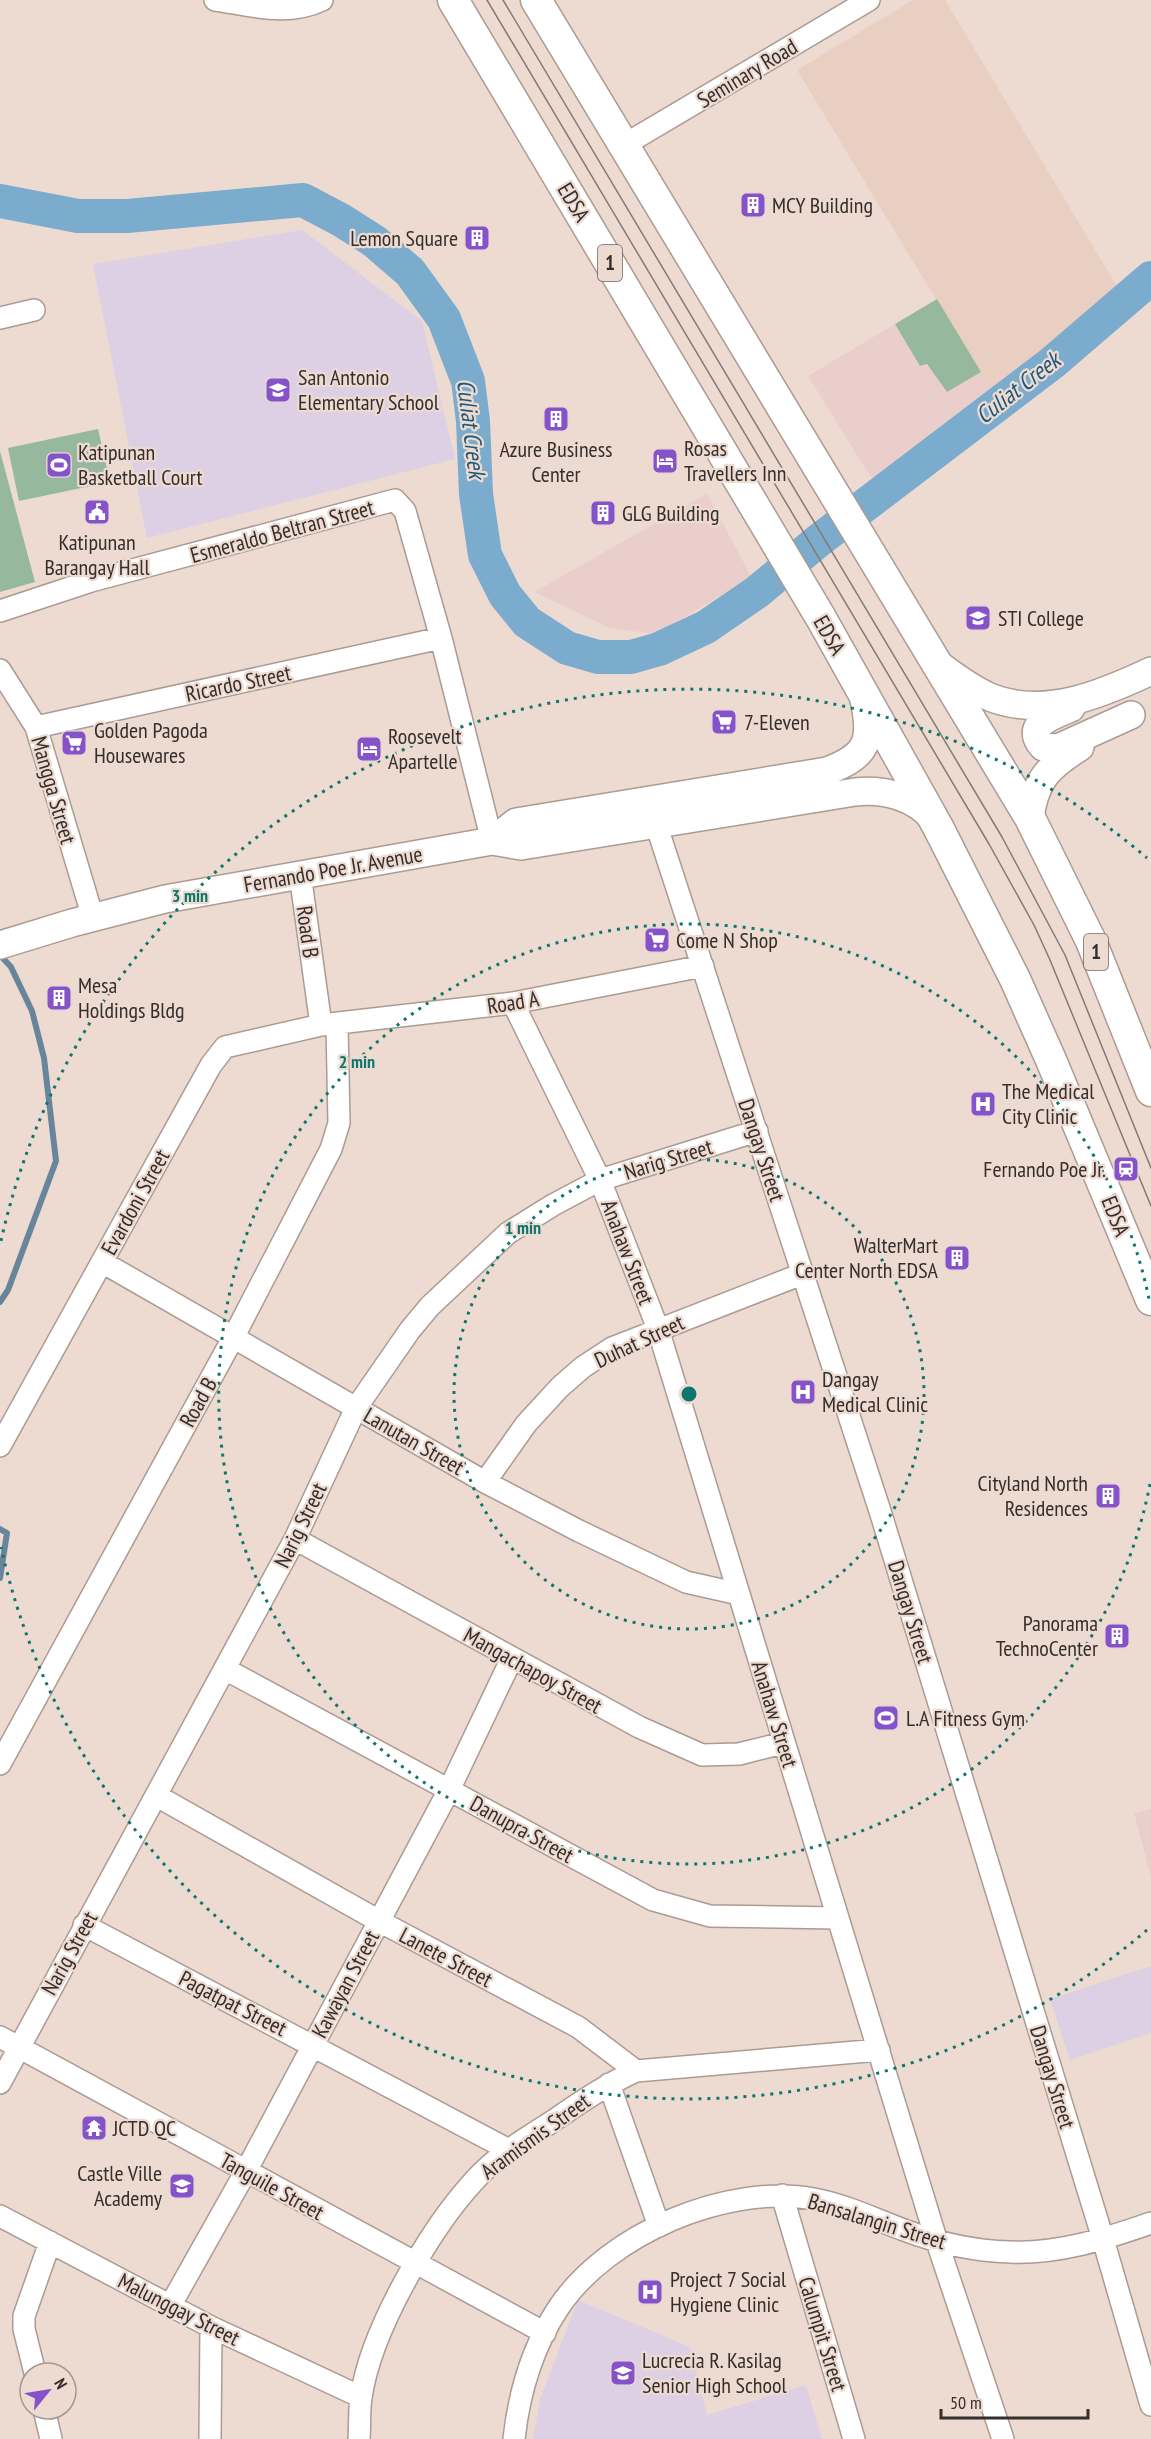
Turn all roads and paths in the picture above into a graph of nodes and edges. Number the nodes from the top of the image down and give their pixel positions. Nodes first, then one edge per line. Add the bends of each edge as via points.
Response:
1 (214, 0) edge
2 (322, 0) edge
3 (453, 0) edge
4 (536, 0) edge
5 (869, 0) edge
6 (624, 145) junction
7 (34, 310) dead end
8 (0, 318) edge
9 (0, 611) edge
10 (441, 638) junction
11 (937, 664) junction
12 (0, 670) edge
13 (1151, 671) edge
14 (1116, 687) junction
15 (863, 693) junction
16 (1141, 710) edge
17 (36, 727) junction
18 (1030, 818) junction
19 (656, 825) junction
20 (938, 827) junction
21 (492, 841) junction
22 (300, 874) junction
23 (93, 918) junction
24 (1, 945) edge
25 (703, 966) junction
26 (513, 1003) junction
27 (329, 1025) junction
28 (1151, 1091) edge
29 (757, 1131) junction
30 (600, 1180) junction
31 (102, 1262) junction
32 (802, 1274) junction
33 (1151, 1300) edge
34 (658, 1329) junction
35 (233, 1338) junction
36 (356, 1408) junction
37 (0, 1446) edge
38 (485, 1482) junction
39 (295, 1539) junction
40 (739, 1594) junction
41 (512, 1658) junction
42 (225, 1669) junction
43 (783, 1743) junction
44 (0, 1764) edge
45 (449, 1790) junction
46 (157, 1796) junction
47 (838, 1918) junction
48 (379, 1921) junction
49 (84, 1925) junction
50 (9, 2042) edge
51 (312, 2044) junction
52 (879, 2050) junction
53 (636, 2071) junction
54 (0, 2083) edge
55 (609, 2084) junction
56 (509, 2150) junction
57 (246, 2171) junction
58 (782, 2195) junction
59 (0, 2216) edge
60 (1151, 2223) edge
61 (660, 2226) junction
62 (1103, 2239) junction
63 (50, 2242) junction
64 (937, 2242) junction
65 (416, 2264) junction
66 (170, 2306) junction
67 (211, 2327) junction
68 (545, 2333) junction
69 (32, 2361) edge
70 (361, 2397) junction
71 (1151, 2405) edge
72 (47, 2421) edge
73 (51, 2439) edge
74 (210, 2439) edge
75 (359, 2439) edge
76 (514, 2439) edge
77 (854, 2439) edge
78 (1003, 2439) edge

1 - 2 street via 286,10
3 - 15 highway, EDSA / 1
4 - 6 highway, 1
5 - 6 street, Seminary Road
6 - 11 highway, 1
7 - 8 street
9 - 10 street, Esmeraldo Beltran Street via 91,581 395,500 405,511
10 - 17 street, Ricardo Street
10 - 21 street, Esmeraldo Beltran Street
11 - 14 main road via 982,693 1024,705 1057,704
11 - 18 highway, 1
12 - 17 street, Mangga Street
13 - 14 main road
14 - 16 main road via 1045,719 1037,728 1038,741 1046,748 1058,748
15 - 20 highway, EDSA / 1
15 - 21 main road, Fernando Poe Jr. Avenue via 870,726 867,740 856,755 834,768 516,822
16 - 18 main road via 1046,772 1035,791
17 - 23 street, Mangga Street
18 - 28 highway, 1 via 1091,941
19 - 20 main road, Fernando Poe Jr. Avenue via 876,790 917,805
19 - 21 main road, Fernando Poe Jr. Avenue via 521,846
19 - 25 street, Dangay Street
20 - 33 highway, EDSA / 1 via 1052,1060
21 - 22 main road, Fernando Poe Jr. Avenue
22 - 23 main road, Fernando Poe Jr. Avenue via 165,899
22 - 27 street, Road B
23 - 24 main road, Fernando Poe Jr. Avenue
25 - 26 street, Road A
25 - 29 street, Dangay Street
26 - 27 street, Road A
26 - 30 street, Anahaw Street
27 - 31 street, Evardoni Street via 225,1047 211,1065
27 - 35 street, Road B via 339,1123 331,1149
29 - 30 street, Narig Street
29 - 32 street, Dangay Street
30 - 34 street, Anahaw Street
30 - 36 street, Narig Street via 508,1233 472,1266 410,1330
31 - 35 street, Lanutan Street
31 - 37 street, Evardoni Street
32 - 34 street, Duhat Street
32 - 62 street, Dangay Street via 880,1511
34 - 38 street, Duhat Street via 612,1348 560,1387 526,1424
34 - 40 street, Anahaw Street
35 - 36 street, Lanutan Street
35 - 44 street, Road B
36 - 38 street, Lanutan Street
36 - 39 street, Narig Street
38 - 40 street, Lanutan Street via 656,1569 686,1582
39 - 41 street, Mangachapoy Street
39 - 42 street, Narig Street
40 - 43 street, Anahaw Street
41 - 43 street, Mangachapoy Street via 639,1727 702,1755 740,1754
41 - 45 street, Kawayan Street
42 - 45 street, Danupra Street
42 - 46 street, Narig Street
43 - 47 street, Anahaw Street
45 - 47 street, Danupra Street via 653,1900 710,1916
45 - 48 street, Kawayan Street
46 - 48 street, Lanete Street
46 - 49 street, Narig Street
47 - 52 street, Anahaw Street
48 - 51 street, Kawayan Street
48 - 53 street, Lanete Street via 578,2027
49 - 50 street, Narig Street
49 - 51 street, Pagatpat Street
50 - 54 street, Narig Street
50 - 57 street, Tanguile Street
51 - 56 street, Pagatpat Street
51 - 57 street, Kawayan Street
52 - 53 street, Aramismis Street
52 - 64 street, Anahaw Street
53 - 55 street, Aramismis Street
55 - 56 street, Aramismis Street
55 - 61 street
56 - 65 street, Aramismis Street via 475,2180 447,2214
57 - 65 street, Tanguile Street
57 - 66 street, Kawayan Street
58 - 61 street, Bansalangin Street via 719,2204
58 - 64 street, Bansalangin Street via 842,2206
58 - 77 street, Calumpit Street
59 - 63 street, Malunggay Street
60 - 62 street, Bansalangin Street
61 - 68 street, Bansalangin Street via 592,2270 558,2308
62 - 64 street, Bansalangin Street via 1038,2252 971,2249
62 - 71 street, Dangay Street
63 - 66 street, Malunggay Street
63 - 69 street via 24,2316
64 - 78 street, Anahaw Street
65 - 68 street, Tanguile Street
65 - 70 street, Aramismis Street via 381,2332
66 - 67 street, Malunggay Street
67 - 70 street, Malunggay Street
67 - 74 street
68 - 76 street, Bansalangin Street via 528,2370
70 - 75 street, Aramismis Street
72 - 73 street

